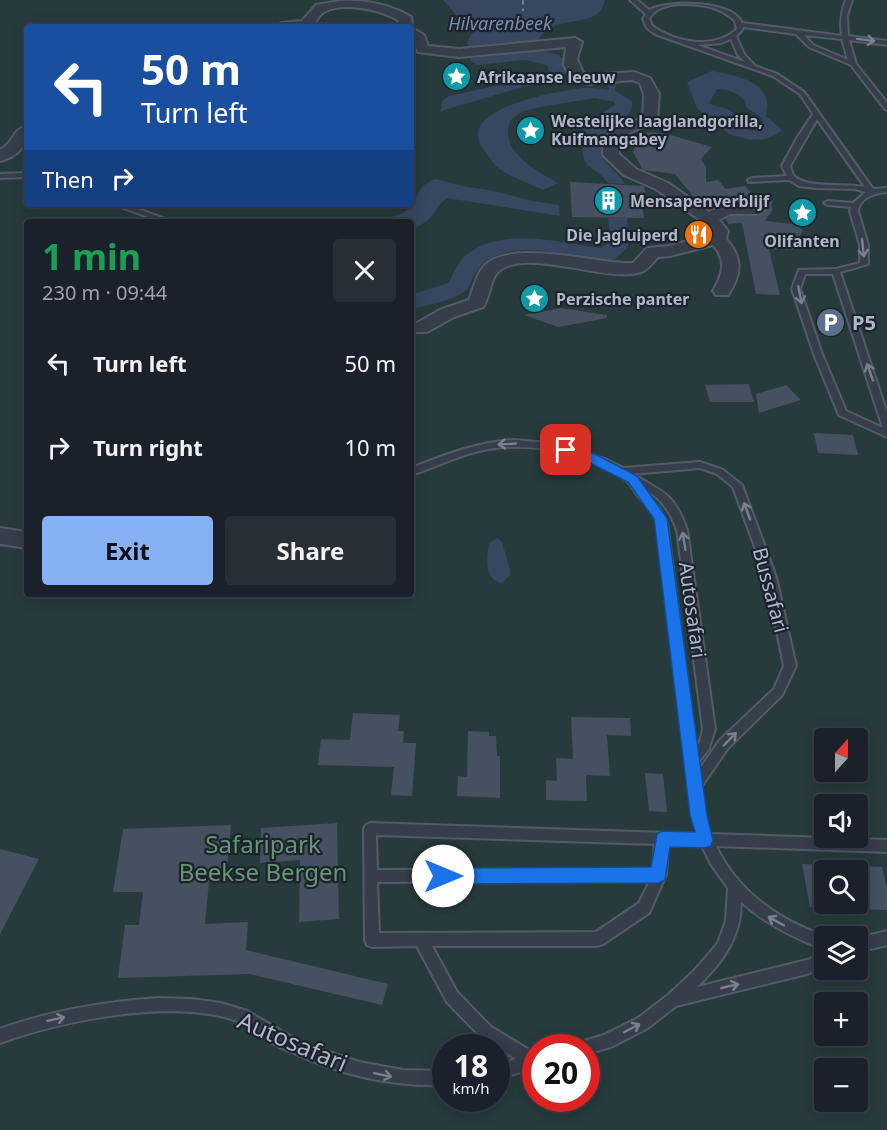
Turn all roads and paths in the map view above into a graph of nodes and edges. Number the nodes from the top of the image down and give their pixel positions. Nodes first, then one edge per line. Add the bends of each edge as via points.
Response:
1 (633, 0) edge
2 (849, 0) edge
3 (679, 1) edge
4 (648, 13) junction
5 (304, 24) edge
6 (406, 24) edge
7 (740, 25) junction
8 (798, 32) junction
9 (414, 34) edge
10 (733, 36) junction
11 (844, 38) junction
12 (682, 42) junction
13 (887, 43) edge
14 (853, 64) junction
15 (763, 71) junction
16 (887, 108) edge
17 (817, 114) junction
18 (24, 133) edge
19 (0, 156) edge
20 (24, 175) edge
21 (0, 176) edge
22 (791, 178) junction
23 (752, 180) dead end
24 (887, 190) edge
25 (871, 191) junction
26 (828, 203) dead end
27 (855, 205) junction
28 (126, 207) edge
29 (758, 209) dead end
30 (160, 219) edge
31 (709, 219) junction
32 (716, 238) junction
33 (836, 271) junction
34 (723, 291) dead end
35 (414, 330) edge
36 (887, 427) edge
37 (887, 434) edge
38 (414, 471) edge
39 (620, 472) junction
40 (632, 479) junction
41 (0, 536) edge
42 (24, 540) edge
43 (692, 761) junction
44 (695, 785) junction
45 (662, 839) junction
46 (705, 840) junction
47 (887, 846) edge
48 (659, 875) junction
49 (371, 876) junction
50 (734, 888) junction
51 (887, 938) edge
52 (421, 940) junction
53 (814, 940) edge
54 (868, 944) edge
55 (814, 964) edge
56 (673, 1000) junction
57 (0, 1036) edge
58 (600, 1044) edge
59 (522, 1054) edge
60 (432, 1078) edge

1 - 4 lane
2 - 11 lane via 844,8
3 - 4 lane
3 - 7 lane via 718,7 734,15
4 - 12 lane via 646,19 654,32
5 - 6 street via 320,8 342,3 396,12
7 - 8 lane
7 - 10 lane
8 - 11 lane
8 - 14 lane via 812,46
9 - 31 street via 423,49 445,52 575,42 570,52 574,74 587,81 625,75 643,78 653,97 650,120 619,131 610,146 611,156 630,172 662,186
10 - 12 lane via 711,43
10 - 15 lane via 741,55
11 -> 13 lane
11 - 14 lane
12 - 15 lane
14 - 16 lane
15 - 17 lane via 792,85
17 - 22 lane via 786,166
17 - 25 lane
18 - 19 street via 16,147
20 - 21 lane
22 - 23 lane
22 - 25 lane via 802,184
24 - 25 lane
25 - 27 lane
26 - 27 lane
27 -> 33 lane via 864,264
28 - 30 lane
29 - 31 street via 727,209
31 - 32 street via 720,231
32 - 34 street via 729,251 731,264 732,275
32 - 35 street via 653,252 638,268 616,269 540,258 506,260 489,271 477,303
36 -> 33 lane
33 -> 37 lane via 802,272 796,289 842,413
39 -> 38 lane, Autosafari via 566,450 511,443 466,450
39 - 40 lane, Autosafari
44 -> 39 lane, Bussafari via 724,744 778,692 790,666 771,577 737,485 725,474 700,465
40 - 43 lane, Autosafari via 654,506 662,524
43 -> 40 lane, Autosafari via 705,744 709,729 682,530 668,500 652,486
41 - 42 street
43 - 44 lane, Autosafari
44 - 46 lane, Autosafari
45 - 46 lane
45 - 48 lane
45 - 49 lane via 370,829
46 - 47 lane
46 - 50 lane, Autosafari
48 - 49 lane
48 - 52 lane via 644,908 598,939
49 - 52 lane via 372,940
53 -> 50 lane, Autosafari via 762,914
50 - 56 lane via 727,942
51 - 54 lane
52 - 59 lane via 452,997 486,1032
56 -> 55 lane
58 -> 56 lane via 643,1023
57 -> 60 lane, Autosafari via 26,1025 78,1014 198,1005 247,1018 279,1038 336,1063 387,1077

